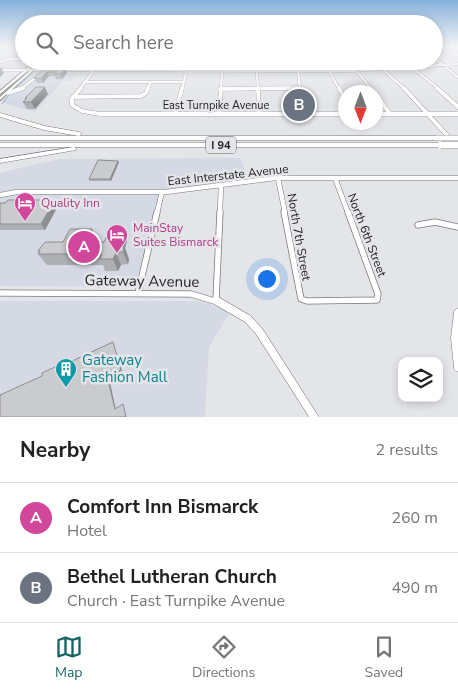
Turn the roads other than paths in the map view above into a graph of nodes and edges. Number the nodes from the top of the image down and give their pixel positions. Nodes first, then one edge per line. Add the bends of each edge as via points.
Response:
1 (444, 65) edge
2 (0, 70) edge
3 (30, 70) junction
4 (46, 70) junction
5 (52, 70) edge
6 (59, 70) edge
7 (72, 70) joint
8 (94, 70) joint
9 (187, 70) edge
10 (222, 70) edge
11 (257, 70) edge
12 (298, 70) joint
13 (329, 70) junction
14 (356, 70) joint
15 (384, 70) edge
16 (414, 70) edge
17 (17, 78) junction
18 (458, 78) edge
19 (84, 82) junction
20 (151, 82) junction
21 (184, 82) junction
22 (368, 85) edge
23 (338, 86) edge
24 (220, 89) junction
25 (256, 90) junction
26 (8, 93) junction
27 (0, 95) edge
28 (73, 96) junction
29 (383, 104) edge
30 (458, 107) edge
31 (175, 114) junction
32 (219, 114) junction
33 (259, 114) junction
34 (338, 114) edge
35 (383, 114) edge
36 (390, 114) junction
37 (428, 114) junction
38 (458, 114) edge
39 (0, 115) edge
40 (0, 138) edge
41 (204, 138) junction
42 (458, 138) edge
43 (0, 145) edge
44 (177, 145) junction
45 (458, 147) edge
46 (0, 161) edge
47 (278, 178) junction
48 (335, 178) junction
49 (458, 178) edge
50 (221, 185) junction
51 (162, 192) junction
52 (0, 195) edge
53 (418, 225) dead end
54 (458, 227) edge
55 (0, 293) edge
56 (138, 293) junction
57 (378, 299) joint
58 (216, 300) junction
59 (458, 313) edge
60 (458, 364) edge
61 (314, 417) edge

1 - 18 street
2 - 3 street
3 - 4 street
3 - 17 main road
3 - 26 main road
4 - 5 street
4 - 26 street via 18,92
6 - 7 street
7 - 8 street
8 - 19 street
9 - 21 street
10 - 24 street
11 - 25 street
12 - 13 street
12 - 25 street via 300,89
13 - 14 street
13 - 23 street
14 - 22 street
15 - 37 street
16 - 30 street
17 - 26 main road via 5,92
17 - 27 main road
19 - 20 street
19 - 28 street
20 - 21 street
20 - 28 street via 141,96
21 - 31 street
24 - 25 street
24 - 32 street
25 - 33 street
26 - 27 main road
28 - 31 street, East Turnpike Avenue via 71,102 74,106 87,112
29 - 36 street
31 - 32 street, East Turnpike Avenue
32 - 33 street, East Turnpike Avenue
33 - 34 street, East Turnpike Avenue
35 - 36 street
36 - 37 street
37 - 38 street
37 - 45 street
39 - 41 highway via 84,134
40 - 41 highway, I 94
41 - 42 highway, I 94, bridge
43 - 44 highway, I 94
44 - 45 highway, I 94, bridge
44 - 46 highway via 85,148
47 - 48 street, East Interstate Avenue
47 - 50 street, East Interstate Avenue
47 - 57 street, North 7th Street via 301,299
48 - 49 street, East Interstate Avenue
48 - 57 street, North 6th Street
50 - 51 street, East Interstate Avenue
50 - 58 street
51 - 52 street, East Interstate Avenue via 17,192
51 - 56 street
53 - 54 street via 436,222
55 - 56 street, Gateway Avenue
56 - 58 street, Gateway Avenue via 191,294
58 - 61 street, Gateway Avenue via 235,309 254,324
59 - 60 street via 455,338

